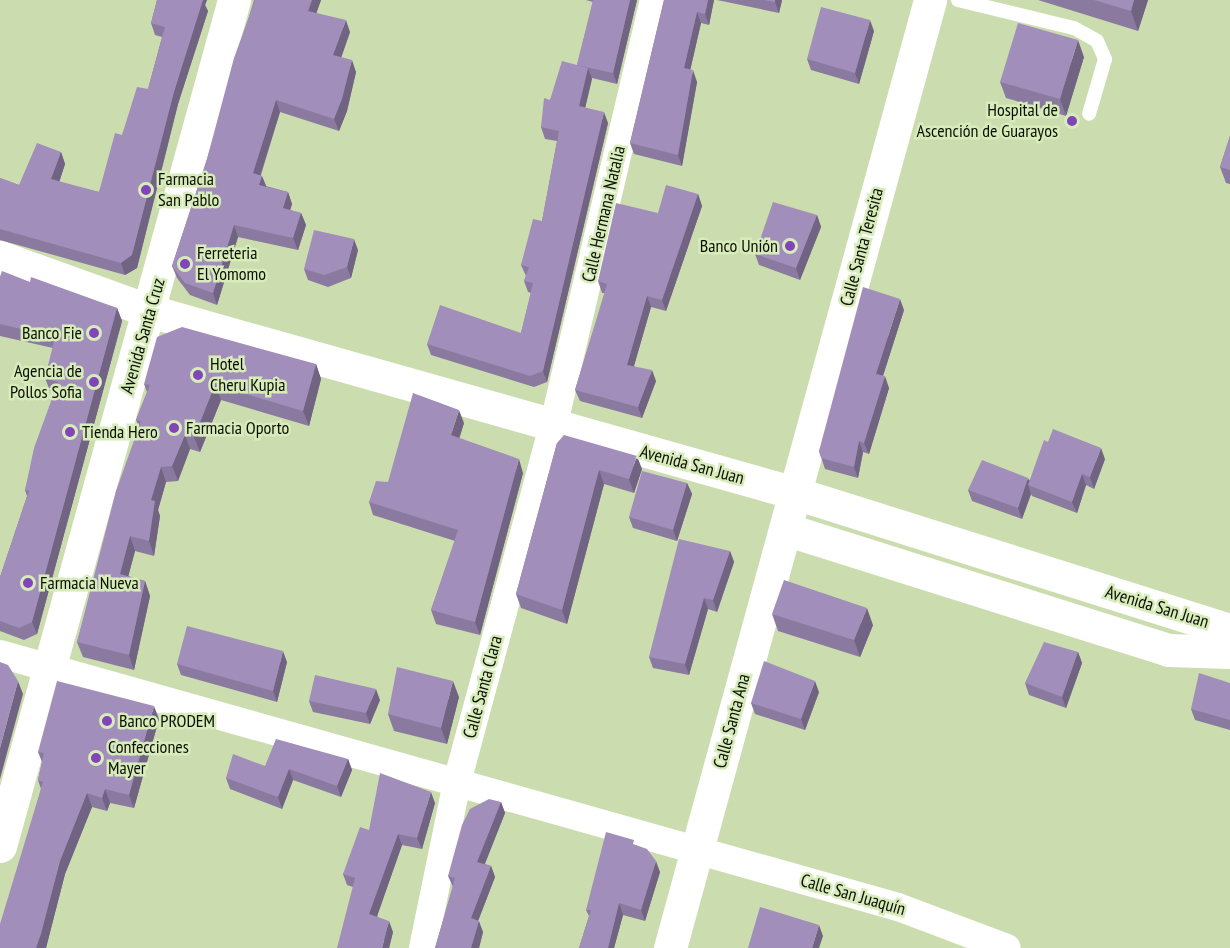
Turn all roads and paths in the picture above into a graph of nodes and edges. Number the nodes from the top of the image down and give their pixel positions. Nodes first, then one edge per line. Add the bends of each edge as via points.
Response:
1 (234, 0) edge
2 (654, 0) edge
3 (930, 0) edge
4 (958, 0) edge
5 (1089, 114) dead end
6 (0, 257) edge
7 (150, 312) junction
8 (553, 427) junction
9 (795, 494) junction
10 (785, 529) junction
11 (1230, 630) edge
12 (1230, 652) edge
13 (0, 654) edge
14 (48, 667) junction
15 (457, 782) junction
16 (0, 846) edge
17 (697, 850) junction
18 (423, 948) edge
19 (670, 948) edge
20 (1008, 948) edge

1 - 7 street, Avenida Santa Cruz
2 - 8 street, Calle Hermana Natalia
3 - 9 street, Calle Santa Teresita
4 - 5 lane via 1074,28 1097,41 1105,59
6 - 7 street, Avenida San Juan
7 - 8 street, Avenida San Juan
7 - 14 street, Avenida Santa Cruz
8 - 9 street, Avenida San Juan
8 - 15 street, Calle Santa Clara
9 - 10 street, Calle Santa Ana
9 - 11 street, Avenida San Juan
10 - 12 street, Avenida San Juan via 1168,650
10 - 17 street, Calle Santa Ana
13 - 14 street, Calle San Juaquín
14 - 15 street, Calle San Juaquín
14 - 16 street, Avenida Santa Cruz
15 - 17 street, Calle San Juaquín
15 - 18 street, Calle Santa Clara
17 - 19 street, Calle Santa Ana
17 - 20 street, Calle San Juaquín via 898,907

